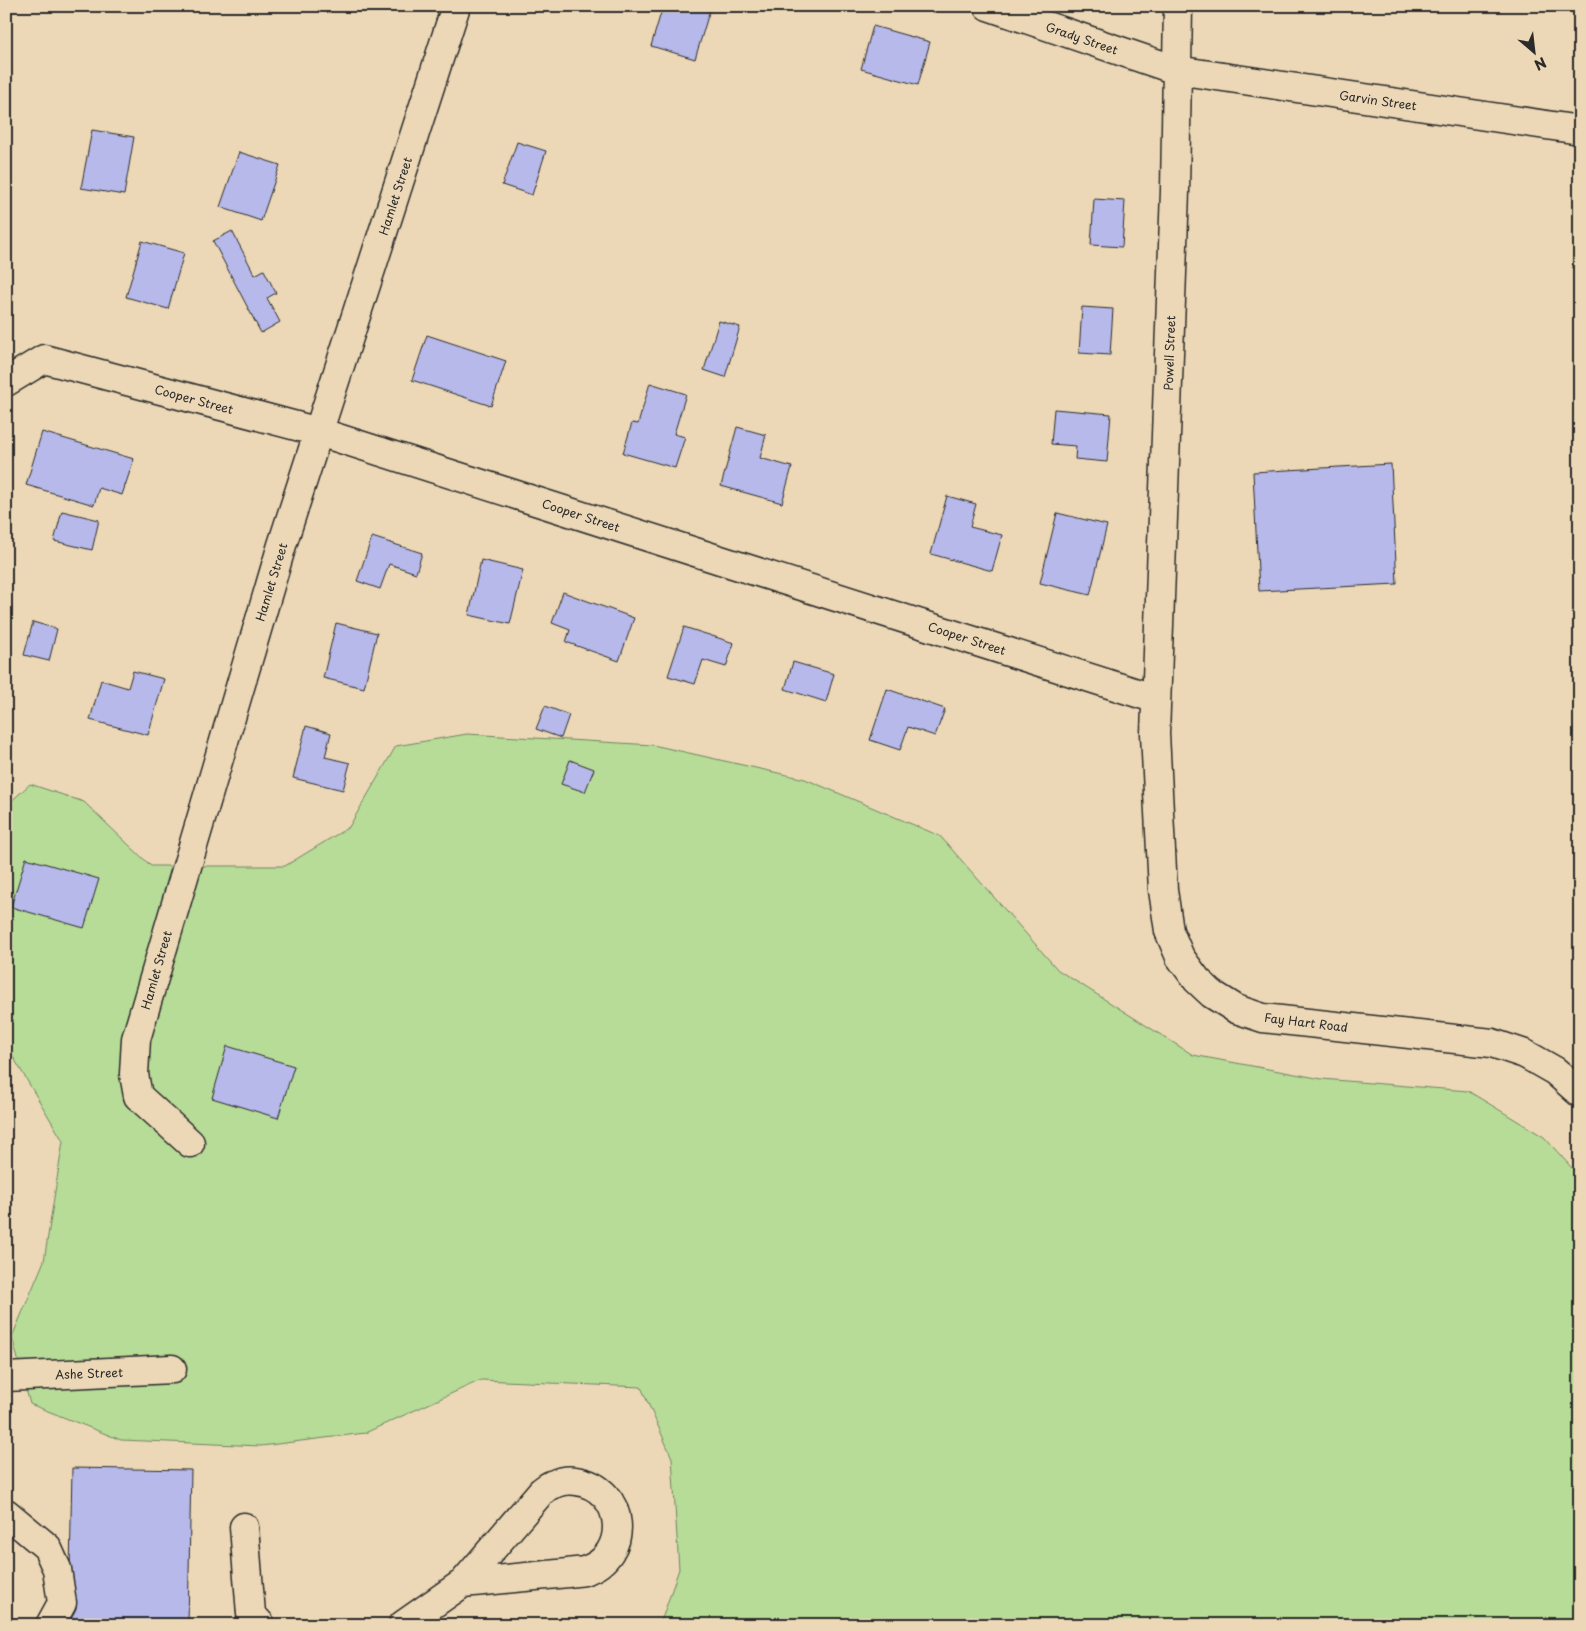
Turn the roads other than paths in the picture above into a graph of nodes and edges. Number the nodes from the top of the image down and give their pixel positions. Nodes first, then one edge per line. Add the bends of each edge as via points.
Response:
1 (456, 6) edge
2 (988, 6) edge
3 (1178, 6) edge
4 (1176, 70) junction
5 (1580, 130) edge
6 (6, 382) edge
7 (319, 432) junction
8 (1156, 699) junction
9 (1580, 1093) edge
10 (190, 1143) dead end
11 (172, 1369) dead end
12 (6, 1378) edge
13 (6, 1513) edge
14 (244, 1527) dead end
15 (463, 1583) junction
16 (50, 1625) edge
17 (261, 1625) edge
18 (403, 1625) edge

1 - 7 street, Hamlet Street
2 - 4 street, Grady Street
3 - 4 street, Powell Street
4 - 5 street, Garvin Street
4 - 8 street, Powell Street
6 - 7 street, Cooper Street via 44,359
7 - 8 street, Cooper Street
7 - 10 street, Hamlet Street via 282,545 136,1039 134,1074 138,1096
8 - 9 street, Fay Hart Road via 1163,890 1170,931 1180,957 1212,994 1236,1009 1263,1018 1492,1043 1525,1054 1555,1071
11 - 12 street, Ashe Street
13 - 16 street via 47,1546 58,1569 62,1603
14 - 17 street via 251,1614
15 - 15 street via 583,1571 597,1565 615,1542 615,1513 608,1499 585,1482 554,1483 540,1492
15 - 18 street

